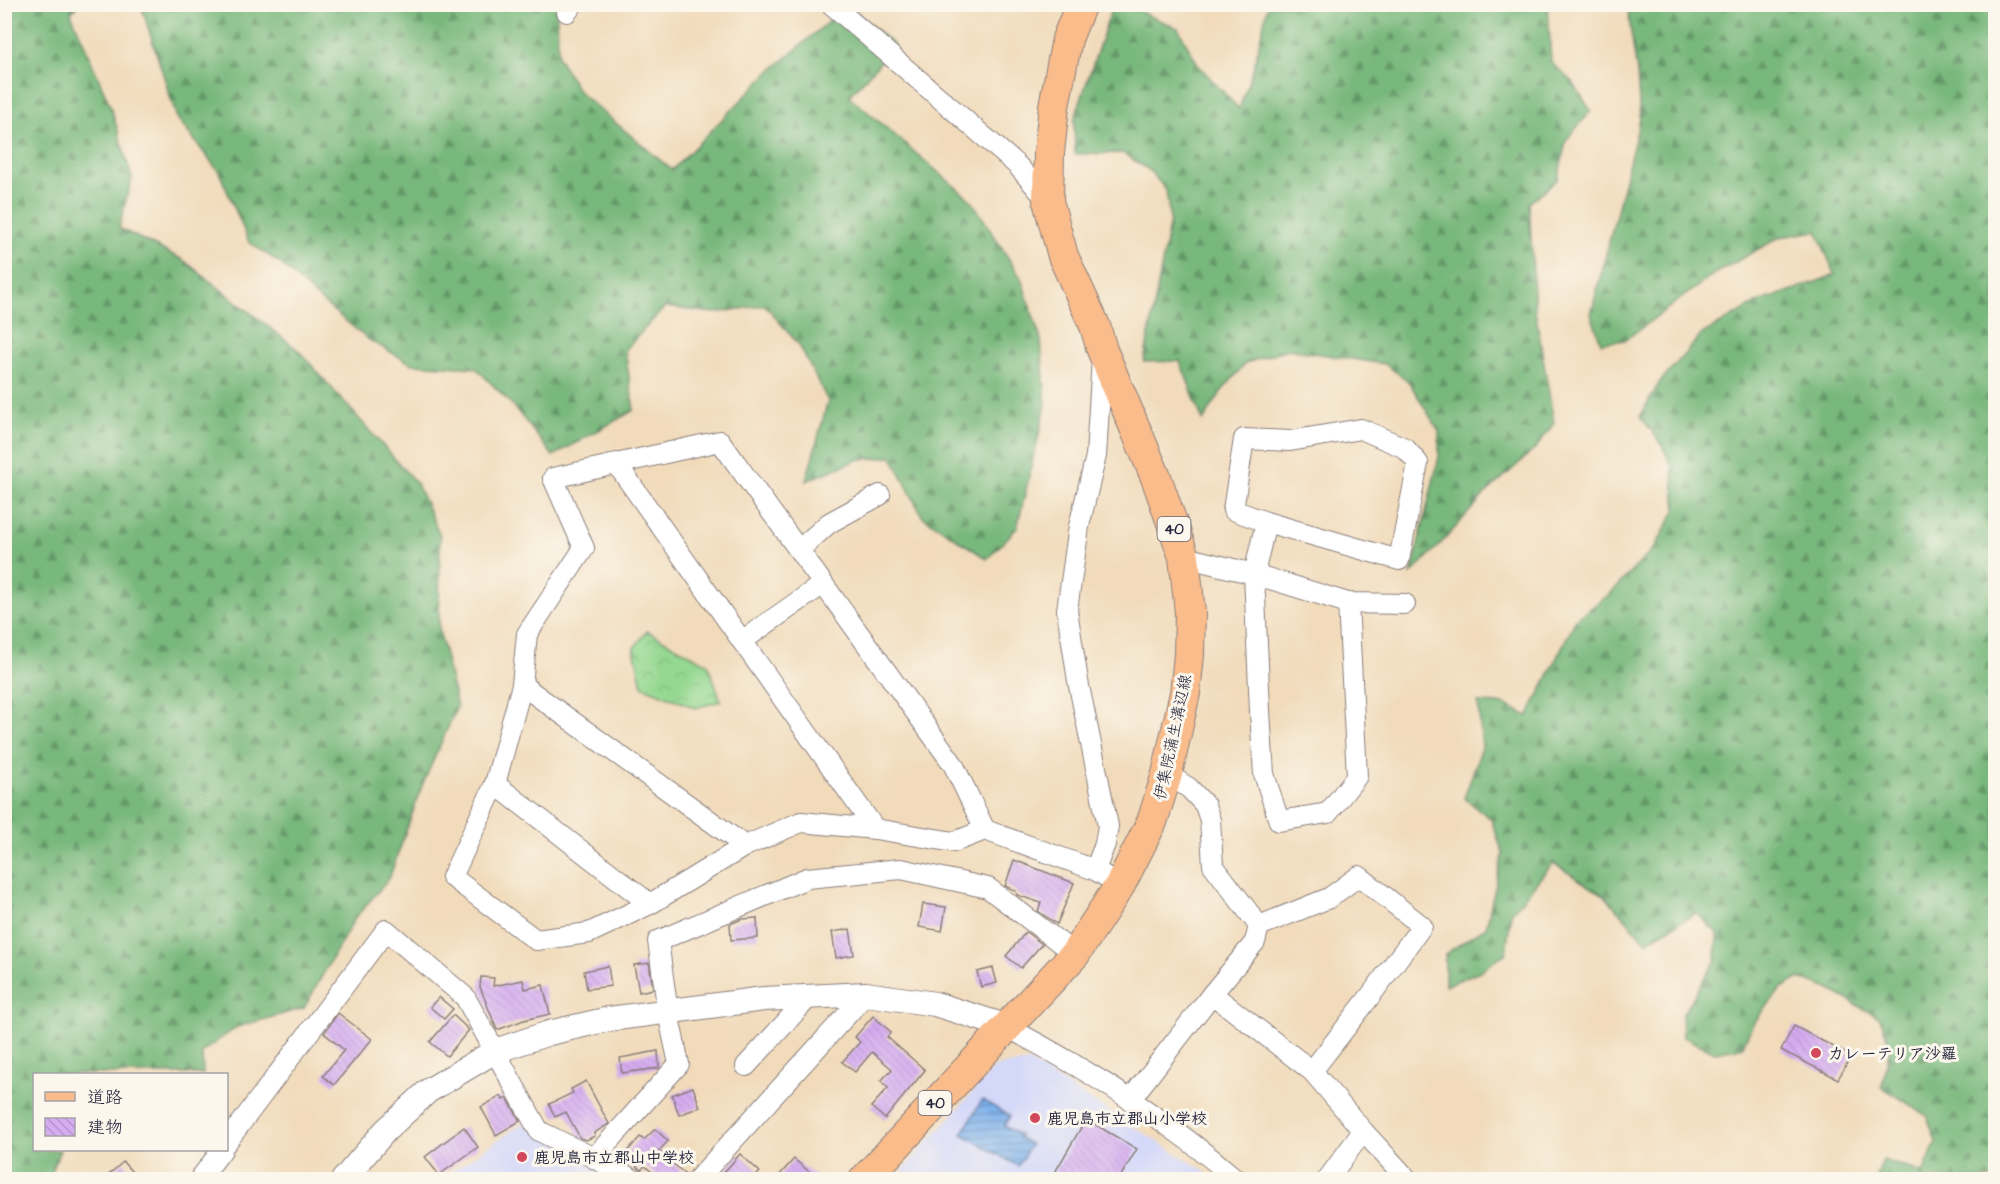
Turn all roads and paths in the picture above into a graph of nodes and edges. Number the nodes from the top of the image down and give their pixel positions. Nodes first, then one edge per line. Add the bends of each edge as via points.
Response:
1 (831, 4) edge
2 (1081, 4) edge
3 (1048, 201) junction
4 (1102, 350) junction
5 (616, 464) junction
6 (880, 495) dead end
7 (1266, 522) junction
8 (799, 550) junction
9 (1184, 557) junction
10 (1254, 574) junction
11 (823, 584) junction
12 (1348, 603) junction
13 (1405, 604) dead end
14 (742, 641) junction
15 (522, 685) junction
16 (1167, 774) junction
17 (495, 784) junction
18 (875, 829) junction
19 (985, 831) junction
20 (745, 846) junction
21 (1108, 878) junction
22 (651, 904) junction
23 (1259, 926) junction
24 (1075, 954) junction
25 (866, 994) junction
26 (1212, 994) junction
27 (809, 997) junction
28 (668, 1012) junction
29 (1005, 1026) junction
30 (495, 1051) junction
31 (746, 1066) dead end
32 (1312, 1071) junction
33 (1130, 1100) junction
34 (1363, 1131) junction
35 (228, 1140) edge
36 (220, 1151) edge
37 (594, 1158) junction
38 (199, 1179) edge
39 (343, 1179) edge
40 (634, 1179) edge
41 (697, 1179) edge
42 (864, 1179) edge
43 (1237, 1179) edge
44 (1327, 1179) edge
45 (1408, 1179) edge

1 - 3 street via 1018,166
2 - 3 main road, 伊集院蒲生溝辺線 / 40 via 1067,39 1054,105
3 - 4 main road, 伊集院蒲生溝辺線 / 40 via 1063,256
4 - 9 main road, 伊集院蒲生溝辺線 / 40 via 1157,480
4 - 21 street via 1096,456 1079,526 1067,610 1108,826
5 - 8 street via 720,441
5 - 14 street
5 - 15 street via 553,478 584,548 527,634
6 - 8 street via 829,523
7 - 7 street via 1399,560 1418,464 1405,448 1361,429 1290,441 1244,439 1233,510
7 - 10 street
8 - 11 street
9 - 10 street
9 - 16 main road, 伊集院蒲生溝辺線 / 40 via 1190,612 1189,655
10 - 12 street
10 - 12 street via 1264,774 1279,820 1328,813 1357,776
11 - 14 street
11 - 19 street via 953,764
12 - 13 street
14 - 18 street
15 - 17 street
15 - 20 street
16 - 21 main road, 伊集院蒲生溝辺線 / 40 via 1152,822
16 - 23 street via 1189,788 1205,805 1213,865
17 - 22 street
17 - 22 street via 452,877 536,940 589,933
18 - 19 street via 954,842
18 - 20 street via 801,822
19 - 21 street
20 - 22 street
21 - 24 main road, 伊集院蒲生溝辺線 / 40
23 - 26 street via 1255,942
23 - 32 street via 1329,898 1359,876 1422,926
24 - 28 street via 988,888 901,869 807,878 658,941
24 - 29 main road, 伊集院蒲生溝辺線 / 40
25 - 27 street
25 - 29 street via 935,1004
25 - 41 street
26 - 32 street
26 - 33 street
27 - 28 street
27 - 31 street
28 - 30 street via 609,1019
28 - 37 street via 679,1064
29 - 33 street
29 - 42 main road, 伊集院蒲生溝辺線 / 40
30 - 35 street via 465,997 386,930
30 - 37 street via 539,1131
30 - 39 street via 428,1091
32 - 34 street
33 - 43 street
34 - 44 street
34 - 45 street
36 - 38 street
37 - 40 street

